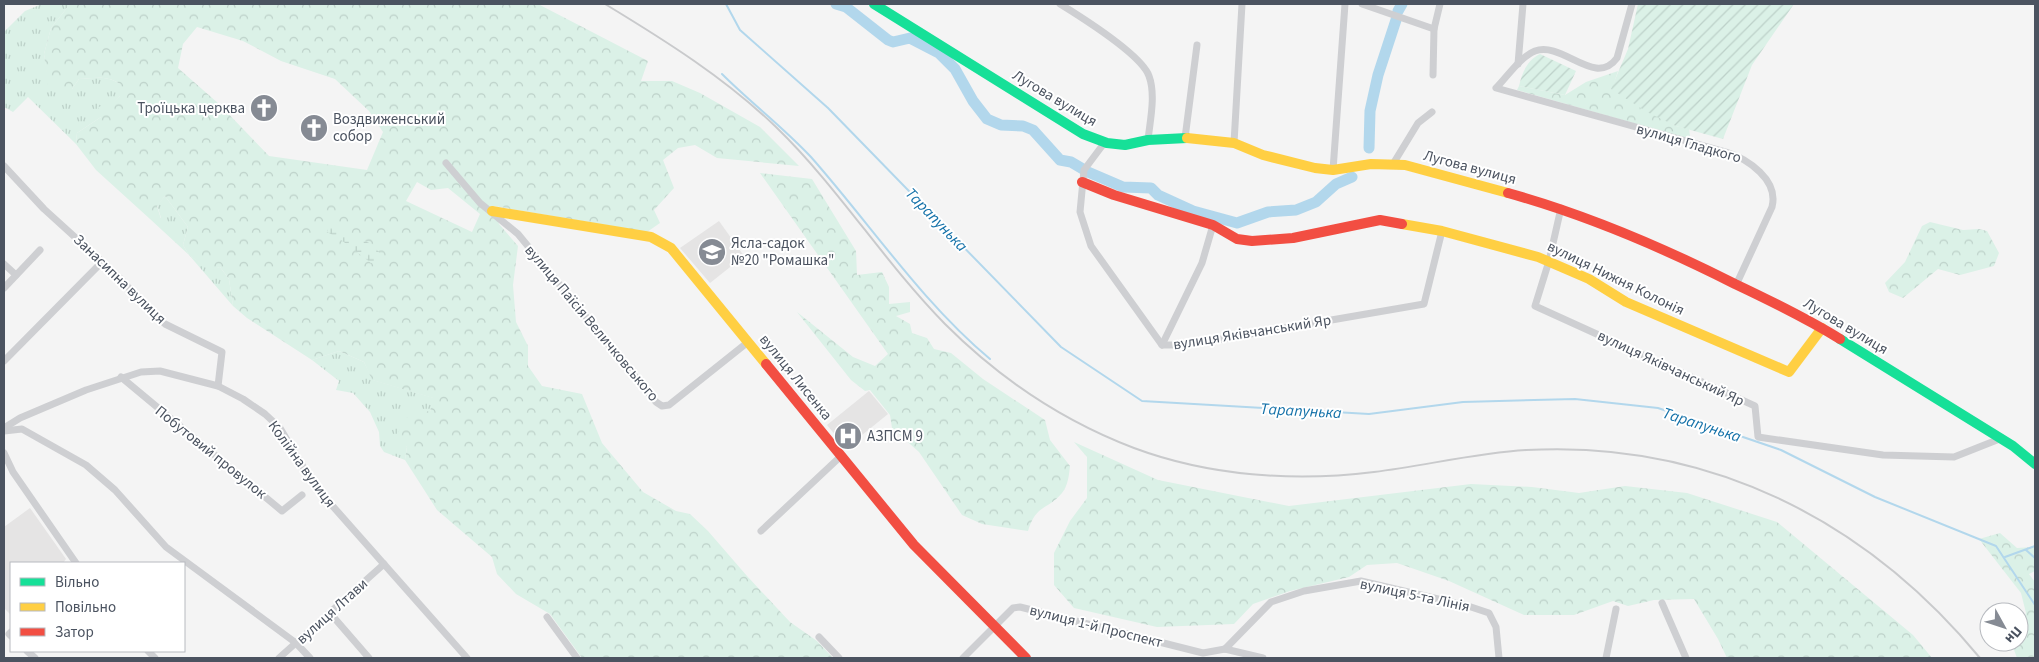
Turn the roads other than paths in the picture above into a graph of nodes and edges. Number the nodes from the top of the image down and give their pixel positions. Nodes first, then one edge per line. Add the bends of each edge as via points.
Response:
1 (874, 4) edge
2 (1060, 4) edge
3 (1242, 4) edge
4 (1346, 4) edge
5 (1362, 4) edge
6 (1440, 4) edge
7 (1523, 4) edge
8 (1632, 4) edge
9 (1434, 29) junction
10 (1197, 45) dead end
11 (1518, 64) junction
12 (1433, 75) dead end
13 (1432, 112) dead end
14 (1185, 138) junction
15 (1148, 140) junction
16 (1104, 142) junction
17 (1234, 143) junction
18 (446, 163) dead end
19 (1393, 164) junction
20 (4, 166) edge
21 (1333, 170) junction
22 (1082, 182) junction
23 (1561, 208) junction
24 (492, 210) junction
25 (1213, 225) junction
26 (1442, 231) junction
27 (40, 250) dead end
28 (1549, 261) junction
29 (102, 262) junction
30 (4, 264) edge
31 (16, 275) junction
32 (1738, 284) junction
33 (4, 288) edge
34 (1822, 328) junction
35 (748, 342) junction
36 (1162, 345) junction
37 (4, 361) edge
38 (121, 377) junction
39 (218, 386) junction
40 (4, 430) edge
41 (2002, 438) junction
42 (4, 453) edge
43 (841, 456) junction
44 (2035, 464) edge
45 (302, 496) dead end
46 (761, 531) dead end
47 (72, 562) edge
48 (384, 564) junction
49 (1662, 603) dead end
50 (1616, 609) dead end
51 (330, 613) junction
52 (547, 618) dead end
53 (994, 627) junction
54 (819, 637) dead end
55 (296, 643) junction
56 (1225, 649) junction
57 (1201, 656) edge
58 (279, 658) edge
59 (310, 658) edge
60 (370, 658) edge
61 (467, 658) edge
62 (577, 658) edge
63 (839, 658) edge
64 (963, 658) edge
65 (1026, 658) edge
66 (1264, 658) edge
67 (1499, 658) edge
68 (1606, 658) edge
69 (1686, 658) edge

1 - 16 street, Лугова вулиця via 1083,134
2 - 15 street via 1130,53 1146,69 1152,97
3 - 17 street
4 - 21 street
5 - 9 street
6 - 9 street
7 - 11 street
8 - 11 street via 1617,58 1612,64 1598,69 1553,51 1541,50
9 - 12 street
10 - 14 street
11 - 32 street, вулиця Гладкого via 1496,88 1726,152 1749,162 1769,184 1773,202
13 - 19 street via 1418,123
14 - 15 street, Лугова вулиця
14 - 17 street, Лугова вулиця
15 - 16 street, Лугова вулиця via 1125,145
16 - 22 street, вулиця Яківчанський Яр via 1084,170
17 - 21 street, Лугова вулиця via 1295,164
18 - 24 street, вулиця Паїсія Величковського via 480,203
19 - 21 street, Лугова вулиця
19 - 23 street, Лугова вулиця via 1464,180
20 - 29 street, Занасипна вулиця via 44,209
22 - 25 street, вулиця Нижня Колонія
22 - 36 street, вулиця Яківчанський Яр via 1080,212 1091,246
23 - 28 street, вулиця Яківчанський Яр
23 - 32 street, Лугова вулиця via 1673,253
24 - 35 street, вулиця Лисенка via 656,239 671,248
24 - 35 street, вулиця Паїсія Величковського via 518,234 662,406 669,405
25 - 26 street, вулиця Нижня Колонія via 1237,239 1252,241 1293,238 1380,220
25 - 36 street via 1202,263
26 - 28 street, вулиця Нижня Колонія
26 - 36 street, вулиця Яківчанський Яр via 1424,304 1187,345
27 - 31 street
28 - 34 street, вулиця Нижня Колонія via 1589,279 1626,302 1789,372
28 - 41 street, вулиця Яківчанський Яр via 1535,306 1755,406 1758,437 1883,455 1954,457
29 - 37 street
29 - 39 street, Занасипна вулиця via 165,324 222,352
30 - 31 street
31 - 33 street
32 - 34 street, Лугова вулиця
34 - 41 street, Лугова вулиця
35 - 43 street, вулиця Лисенка
38 - 39 street, Колійна вулиця via 160,371
38 - 40 street, Колійна вулиця via 20,418
38 - 45 street, Побутовий провулок via 282,511
39 - 48 street, Колійна вулиця via 265,414 280,428 314,486
40 - 55 street via 22,429 86,464 115,490 166,547
41 - 44 street, Лугова вулиця
42 - 47 street
43 - 46 street
43 - 53 street, вулиця Лисенка via 914,545
48 - 51 street, вулиця Лтави
48 - 61 street, Колійна вулиця
49 - 69 street
50 - 68 street
51 - 55 street, вулиця Лтави
51 - 60 street
52 - 62 street
53 - 57 street, вулиця 1-й Проспект via 1013,608 1020,607
53 - 64 street
53 - 65 street, вулиця Лисенка
54 - 63 street
55 - 58 street, вулиця Лтави
55 - 59 street
56 - 57 street, вулиця 1-й Проспект
56 - 66 street, вулиця 1-й Проспект
56 - 67 street, вулиця 5-та Лінія via 1271,602 1304,591 1361,580 1489,613 1496,627

